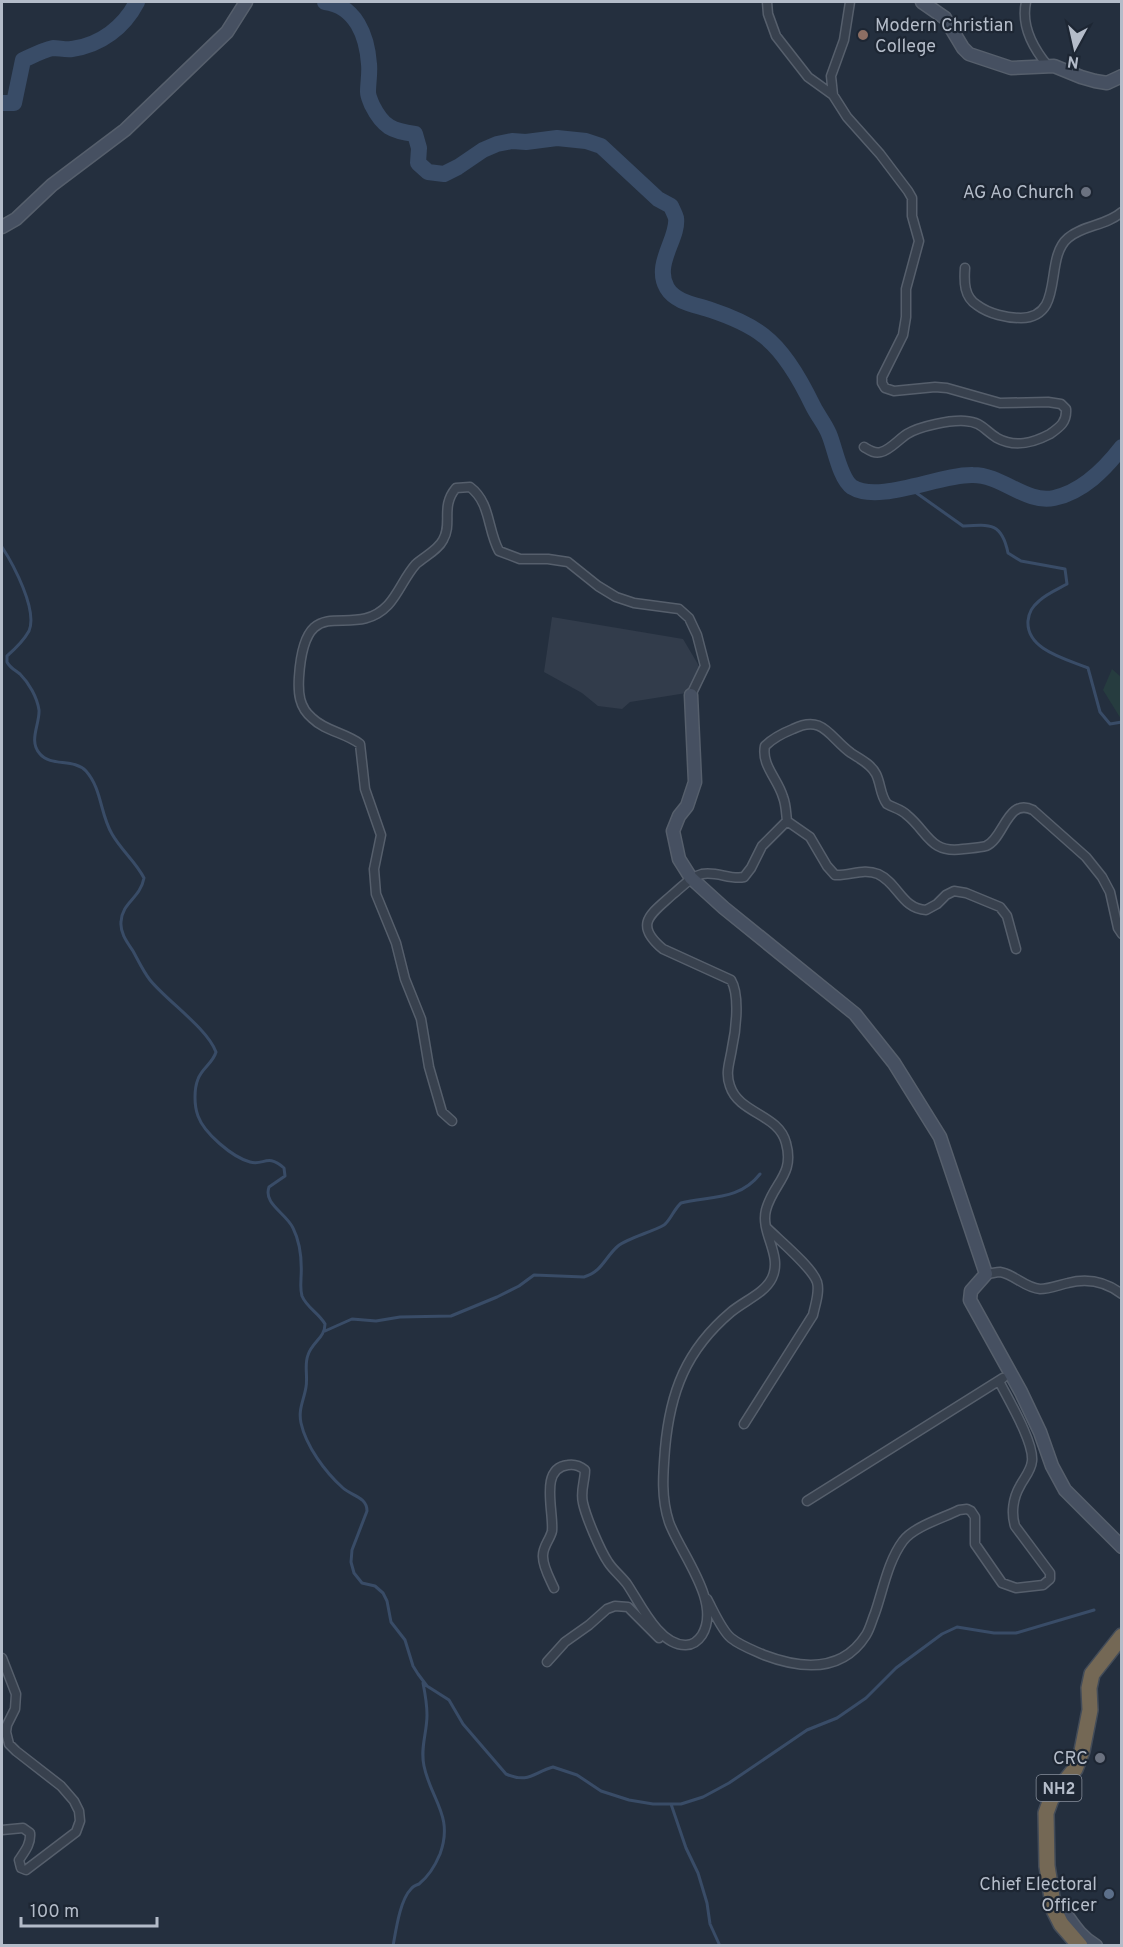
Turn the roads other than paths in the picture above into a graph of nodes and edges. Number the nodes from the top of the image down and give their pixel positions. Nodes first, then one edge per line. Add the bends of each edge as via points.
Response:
1 (246, 2) edge
2 (766, 2) edge
3 (850, 2) edge
4 (922, 2) edge
5 (1026, 2) edge
6 (1048, 66) junction
7 (1122, 76) edge
8 (833, 95) junction
9 (1122, 212) edge
10 (2, 227) edge
11 (965, 268) dead end
12 (864, 447) dead end
13 (691, 695) joint
14 (787, 821) junction
15 (691, 878) junction
16 (1122, 934) edge
17 (1016, 949) dead end
18 (452, 1121) dead end
19 (767, 1228) junction
20 (986, 1274) junction
21 (1122, 1294) edge
22 (1011, 1373) junction
23 (999, 1381) junction
24 (744, 1424) dead end
25 (807, 1501) dead end
26 (1122, 1548) edge
27 (554, 1588) dead end
28 (706, 1598) junction
29 (1122, 1636) edge
30 (676, 1643) junction
31 (2, 1658) edge
32 (547, 1662) dead end
33 (2, 1830) edge
34 (1052, 1898) junction
35 (1080, 1946) edge
36 (1096, 1946) edge

1 - 10 street via 227,32 125,130
2 - 8 street via 777,36 808,77
3 - 8 street via 831,76
4 - 6 street via 945,18 969,54 1011,68
5 - 6 street via 1031,41
6 - 7 street via 1107,83
8 - 12 street via 912,198 919,241 906,289 903,335 882,377 885,388 894,391 936,387 1000,403 1062,404 1067,416 1064,424 1027,444 998,438 983,426 963,421 909,432 879,453
9 - 11 street via 1068,238 1060,247 1048,302 1035,316 1007,317 977,305 965,288
13 - 15 street via 695,782 673,831 679,859
13 - 18 street via 705,666 689,618 679,609 634,603 608,593 568,562 520,560 499,551 487,511 470,486 456,488 450,495 443,540 414,566 385,609 372,618 320,623 306,638 300,663 299,699 312,718 360,744 365,789 381,835 374,869 376,894 421,1018 442,1112
14 - 15 street via 762,846 744,877 710,873
14 - 16 street via 784,798 764,749 778,736 808,723 815,724 870,765 887,804 909,816 942,849 987,845 1011,813 1027,807 1033,810 1081,852 1102,877
14 - 17 street via 810,837 835,875 863,871 878,874 914,908 926,910 954,891 1000,907 1007,916
15 - 19 street via 651,912 648,932 663,949 731,980 735,988 733,1046 726,1070 729,1084 737,1100 782,1131 788,1154 786,1172 765,1212
15 - 20 street via 855,1014 894,1063 940,1137
19 - 24 street via 810,1270 817,1282 817,1296 813,1316
19 - 28 street via 775,1264 772,1279 708,1335 680,1377 670,1406 663,1497 672,1530
20 - 21 street via 1001,1272 1039,1289 1093,1281
20 - 22 street via 971,1291 970,1300
22 - 23 street
22 - 26 street via 1065,1490
23 - 25 street
23 - 28 street via 1032,1450 1031,1468 1018,1488 1012,1517 1050,1573 1050,1579 1043,1585 1016,1588 1002,1583 975,1544 975,1517 967,1509 904,1539 895,1554 868,1633 846,1656 827,1664 799,1664 749,1649 729,1637
27 - 30 street via 543,1560 552,1532 550,1480 559,1468 573,1465 585,1470 583,1505 609,1564 658,1630
28 - 30 street via 706,1623 701,1637 690,1644
29 - 34 highway, NH2 via 1092,1674 1082,1751 1046,1813
30 - 32 street via 662,1640 628,1607 615,1606 565,1642
31 - 33 street via 16,1694 6,1732 9,1744 61,1786 74,1801 80,1821 76,1832 26,1870 19,1860 31,1840 30,1833 23,1828
34 - 35 highway, NH2 via 1061,1924
34 - 36 street via 1078,1933

